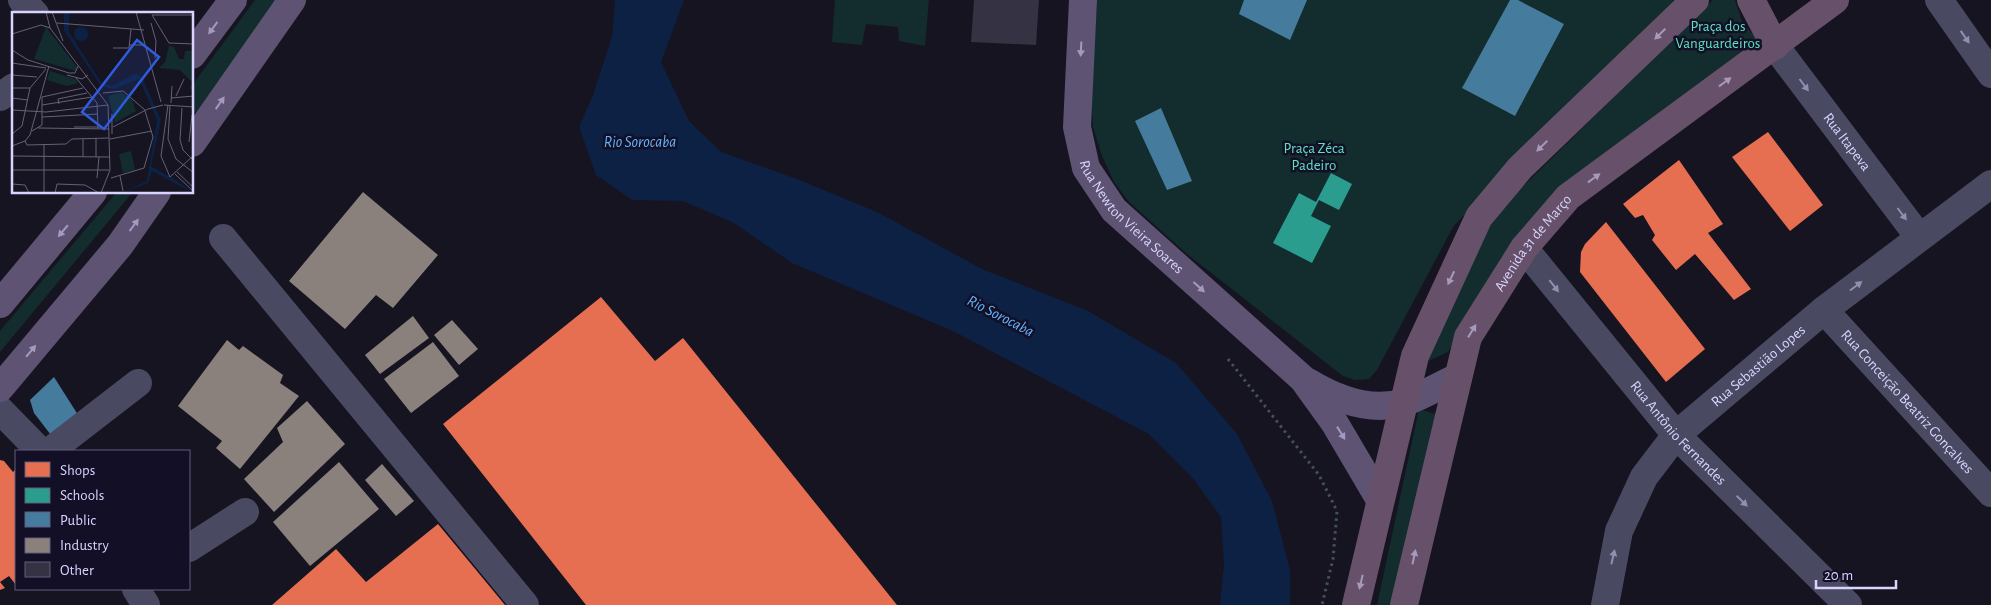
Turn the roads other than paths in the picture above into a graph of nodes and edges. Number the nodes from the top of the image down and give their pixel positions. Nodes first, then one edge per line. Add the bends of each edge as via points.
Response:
1 (22, 0) edge
2 (233, 0) edge
3 (292, 0) edge
4 (1083, 0) edge
5 (1695, 0) edge
6 (1752, 0) edge
7 (1835, 0) edge
8 (1939, 0) edge
9 (32, 12) edge
10 (1775, 46) junction
11 (194, 52) edge
12 (1991, 74) edge
13 (12, 88) edge
14 (0, 97) edge
15 (194, 140) edge
16 (1991, 184) edge
17 (91, 194) edge
18 (156, 194) edge
19 (1919, 237) junction
20 (223, 238) dead end
21 (1524, 248) junction
22 (0, 304) edge
23 (1824, 310) junction
24 (1458, 377) junction
25 (1302, 379) junction
26 (138, 383) dead end
27 (0, 388) edge
28 (1404, 402) junction
29 (0, 410) edge
30 (1676, 436) junction
31 (39, 450) edge
32 (51, 450) edge
33 (1991, 493) edge
34 (1380, 500) junction
35 (245, 512) dead end
36 (190, 547) edge
37 (137, 590) edge
38 (146, 605) edge
39 (525, 605) edge
40 (1356, 605) edge
41 (1404, 605) edge
42 (1605, 605) edge
43 (1848, 605) edge

1 - 9 street
2 -> 11 main road
15 -> 3 main road
4 -> 25 main road, Rua Newton Vieira Soares via 1077,127 1086,168 1114,210
5 -> 28 highway via 1520,168 1479,217 1415,356
6 - 10 highway
7 - 10 highway, Avenida 31 de Março
8 -> 12 street
10 -> 19 street, Rua Itapeva
21 -> 10 highway, Avenida 31 de Março via 1568,197
13 - 14 street
16 - 19 street, Rua Sebastião Lopes
17 -> 22 main road
27 -> 18 main road via 120,245
23 -> 19 street, Rua Sebastião Lopes
20 - 39 street
24 -> 21 highway, Avenida 31 de Março via 1468,337
21 -> 30 street, Rua Antônio Fernandes
23 - 30 street, Rua Sebastião Lopes
23 - 33 street, Rua Conceição Beatriz Gonçalves
24 - 28 main road
41 -> 24 highway, Avenida 31 de Março
25 - 28 main road via 1354,404
25 -> 34 main road via 1334,422
26 - 32 street
28 - 34 highway
29 - 31 street
42 -> 30 street, Rua Sebastião Lopes via 1619,531 1644,477
30 -> 43 street, Rua Antônio Fernandes
34 -> 40 highway
35 - 36 street
37 - 38 street

